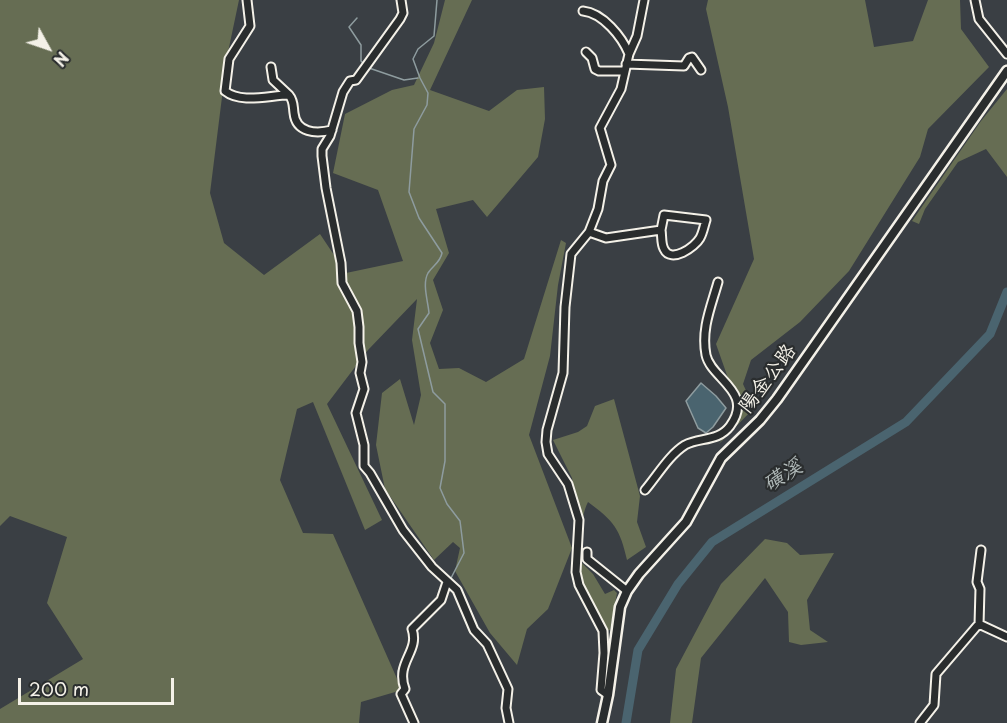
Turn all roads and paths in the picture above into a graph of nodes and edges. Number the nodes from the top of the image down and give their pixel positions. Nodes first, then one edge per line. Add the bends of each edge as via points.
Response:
1 (247, 0) edge
2 (401, 0) edge
3 (644, 0) edge
4 (975, 0) edge
5 (583, 11) dead end
6 (586, 52) dead end
7 (629, 54) junction
8 (1007, 54) edge
9 (271, 67) dead end
10 (626, 67) junction
11 (701, 70) dead end
12 (1007, 71) edge
13 (289, 95) junction
14 (332, 130) junction
15 (661, 230) junction
16 (589, 232) junction
17 (718, 282) dead end
18 (645, 490) dead end
19 (981, 550) dead end
20 (586, 552) dead end
21 (450, 583) junction
22 (627, 591) junction
23 (979, 625) junction
24 (1007, 637) edge
25 (608, 695) junction
26 (414, 723) edge
27 (509, 723) edge
28 (602, 723) edge
29 (920, 723) edge

1 - 13 street via 249,26 229,59 225,91 244,98
2 - 14 street via 400,19 356,80 346,85
3 - 7 street via 638,36
4 - 8 street via 980,19
5 - 7 street via 609,24
6 - 10 street via 599,71
7 - 10 street
9 - 13 street via 273,80
10 - 11 street via 684,66 692,57
10 - 16 street via 621,89 600,128 611,165
12 - 22 main road, 陽金公路 via 777,399 721,458 686,522
13 - 14 street via 301,128 316,134
14 - 21 street via 322,156 342,283 357,311 360,327 364,389 356,413 364,445 364,466 403,530
15 - 15 street via 664,215 706,220 699,240 684,253 673,256 664,249
15 - 16 street via 606,238
16 - 25 street via 571,254 563,373 546,442 548,454 568,484 579,520 576,572 603,631 601,690
17 - 18 street via 704,341 711,366 727,381 736,399 735,418 722,435 687,444 676,452
19 - 23 street via 977,582
20 - 22 street via 587,559
21 - 26 street via 441,600 412,629 412,647 401,673 405,689 401,694
21 - 27 street via 506,681
22 - 25 main road, 陽金公路 via 620,607
23 - 24 street
23 - 29 street via 936,674 934,705
25 - 28 main road, 陽金公路

